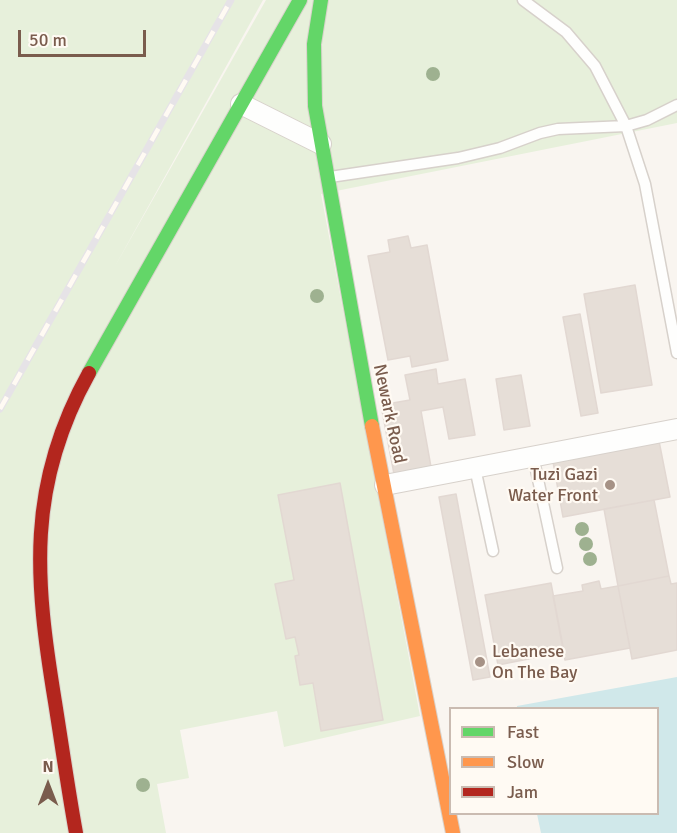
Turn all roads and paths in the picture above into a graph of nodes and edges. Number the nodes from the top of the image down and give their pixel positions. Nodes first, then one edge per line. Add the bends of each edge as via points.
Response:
1 (300, 0) edge
2 (321, 0) edge
3 (523, 0) edge
4 (241, 104) junction
5 (677, 105) edge
6 (626, 126) junction
7 (321, 144) junction
8 (326, 177) junction
9 (677, 353) edge
10 (677, 429) edge
11 (533, 456) junction
12 (475, 468) junction
13 (385, 485) junction
14 (493, 551) dead end
15 (557, 568) dead end
16 (449, 813) edge
17 (449, 815) edge
18 (76, 833) edge
19 (453, 833) edge

1 - 4 street
2 - 7 street, Newark Road via 314,54 315,106
3 - 6 lane via 566,32 595,66
4 - 7 street
4 - 18 street via 84,383 50,468 39,543 42,616
5 - 6 lane
6 - 8 lane via 558,129 458,158
6 - 9 lane via 645,184
7 - 8 street, Newark Road
8 - 13 street, Newark Road
10 - 11 street
11 - 12 street
11 - 15 lane
12 - 13 street
12 - 14 lane
13 - 16 street, Newark Road
17 - 19 street, Newark Road

